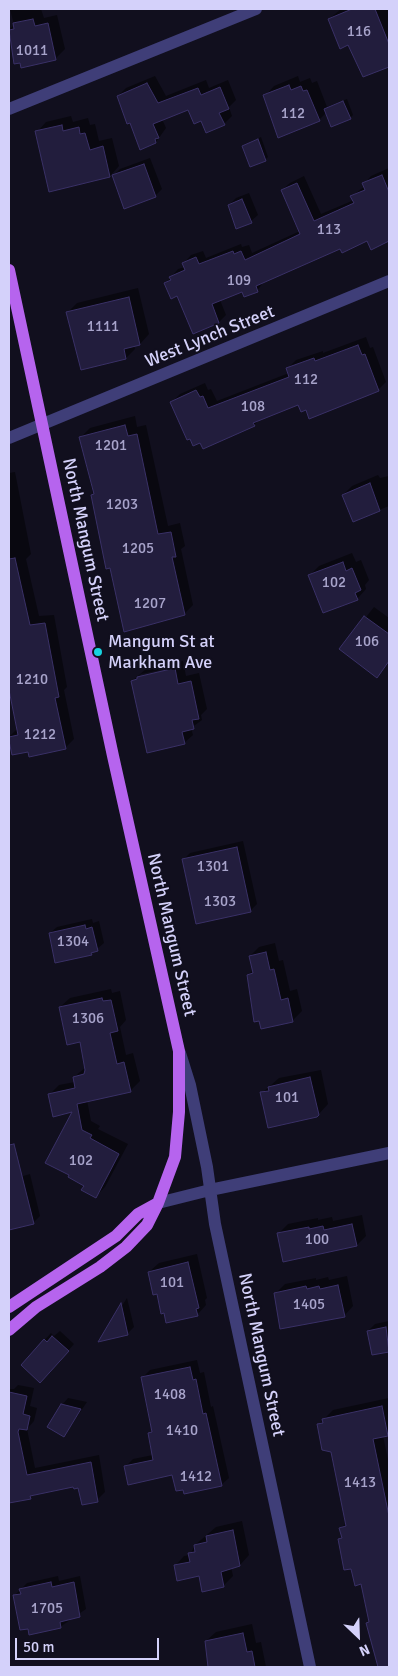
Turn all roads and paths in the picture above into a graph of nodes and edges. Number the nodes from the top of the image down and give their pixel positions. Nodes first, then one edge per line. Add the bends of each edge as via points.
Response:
1 (256, 9) edge
2 (9, 109) edge
3 (9, 270) edge
4 (389, 281) edge
5 (43, 424) junction
6 (9, 438) edge
7 (180, 1051) junction
8 (389, 1153) edge
9 (210, 1190) junction
10 (158, 1203) junction
11 (9, 1307) edge
12 (9, 1330) edge
13 (310, 1667) edge

1 - 2 street
3 - 5 main road, North Mangum Street
4 - 5 street, West Lynch Street
5 - 6 street, West Lynch Street
5 - 7 main road, North Mangum Street
7 - 9 street, North Mangum Street via 190,1085
7 - 10 main road, North Mangum Street via 175,1157
8 - 9 street
9 - 10 street
9 - 13 street, North Mangum Street
10 - 11 main road via 138,1214 116,1236
10 - 12 main road, North Mangum Street via 147,1225 126,1246 100,1267 36,1307

